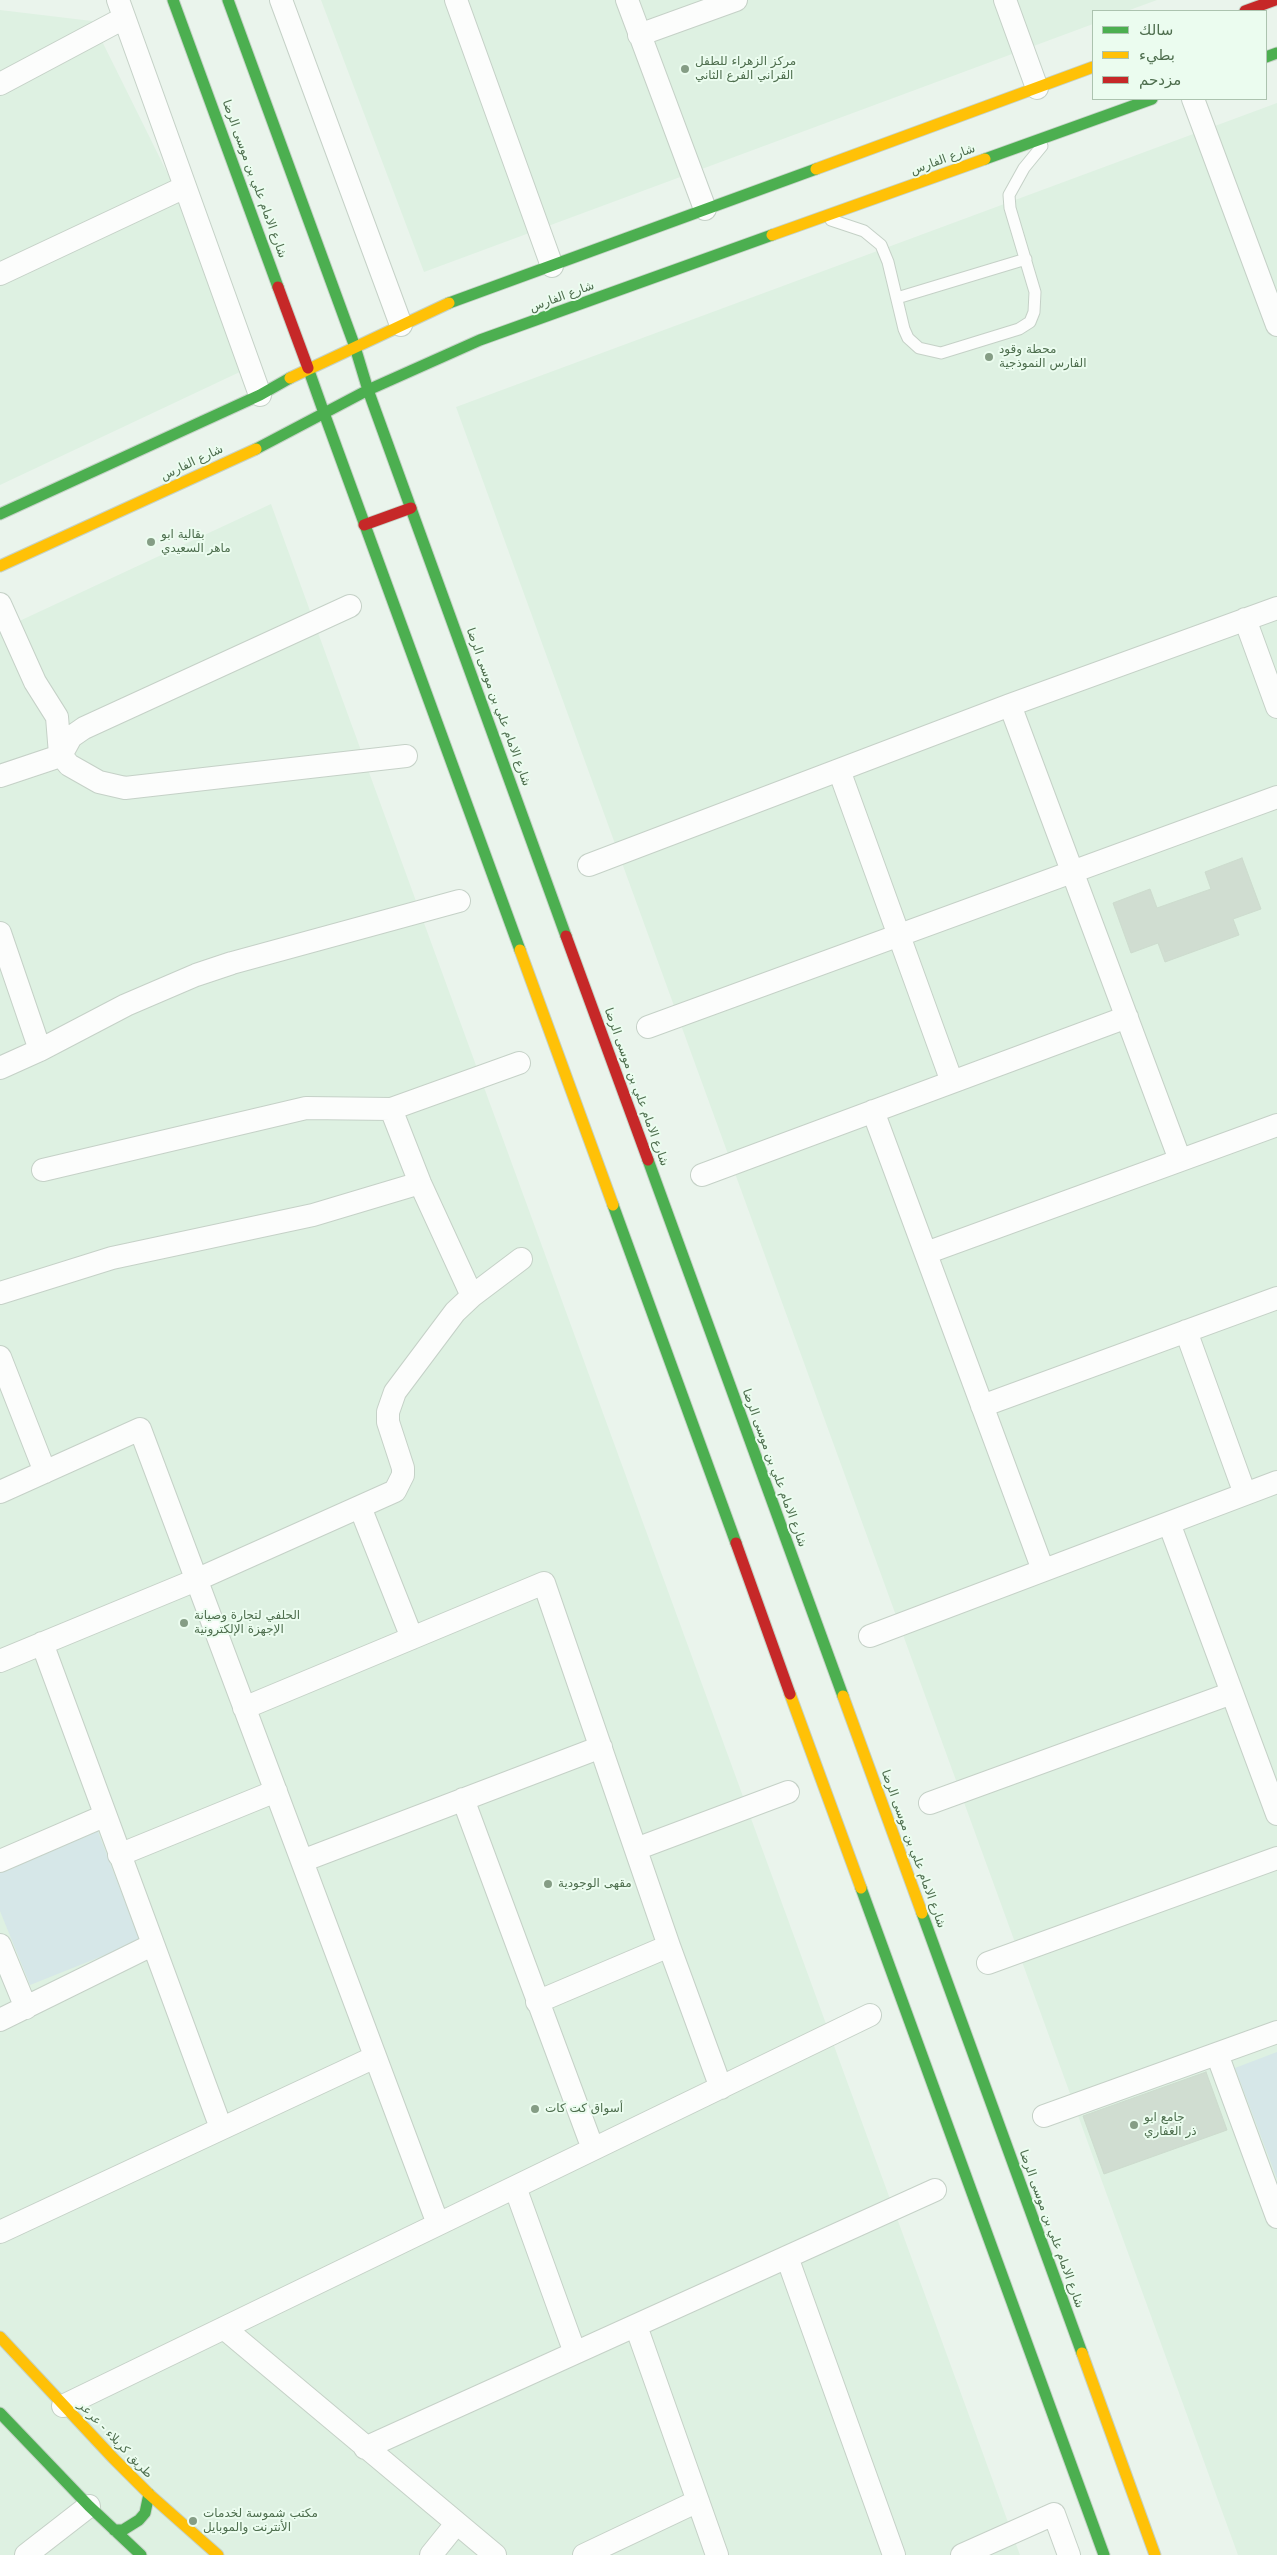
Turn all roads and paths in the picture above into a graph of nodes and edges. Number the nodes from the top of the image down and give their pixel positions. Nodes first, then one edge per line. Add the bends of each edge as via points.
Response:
1 (173, 0) edge
2 (228, 0) edge
3 (282, 0) edge
4 (456, 0) edge
5 (627, 0) edge
6 (736, 0) edge
7 (1005, 0) edge
8 (1275, 0) edge
9 (121, 9) edge
10 (1248, 10) edge
11 (639, 34) junction
12 (1092, 67) edge
13 (0, 84) edge
14 (1037, 88) junction
15 (1149, 100) edge
16 (1193, 100) edge
17 (1059, 132) junction
18 (185, 187) junction
19 (705, 209) junction
20 (819, 219) junction
21 (1026, 259) junction
22 (552, 266) junction
23 (1268, 272) edge
24 (0, 274) edge
25 (897, 298) junction
26 (401, 325) junction
27 (1277, 325) edge
28 (355, 347) junction
29 (308, 368) junction
30 (368, 390) junction
31 (260, 395) junction
32 (324, 413) junction
33 (411, 508) junction
34 (0, 514) edge
35 (364, 525) junction
36 (0, 566) edge
37 (0, 604) edge
38 (350, 606) dead end
39 (1277, 608) edge
40 (1245, 619) junction
41 (1010, 705) junction
42 (1277, 708) edge
43 (60, 754) junction
44 (406, 756) dead end
45 (839, 770) junction
46 (0, 776) edge
47 (1277, 797) edge
48 (589, 865) dead end
49 (1072, 872) junction
50 (459, 901) dead end
51 (0, 933) edge
52 (899, 936) junction
53 (1127, 1017) junction
54 (648, 1027) dead end
55 (40, 1050) junction
56 (519, 1063) dead end
57 (0, 1068) edge
58 (952, 1082) junction
59 (392, 1109) junction
60 (873, 1111) junction
61 (1277, 1124) edge
62 (1180, 1160) junction
63 (43, 1170) dead end
64 (702, 1175) dead end
65 (420, 1183) junction
66 (926, 1253) junction
67 (521, 1259) dead end
68 (0, 1293) edge
69 (472, 1296) junction
70 (1277, 1298) edge
71 (1186, 1331) junction
72 (0, 1356) edge
73 (982, 1406) junction
74 (45, 1472) junction
75 (1277, 1482) edge
76 (0, 1492) edge
77 (1245, 1494) junction
78 (360, 1507) junction
79 (1169, 1523) junction
80 (1043, 1570) junction
81 (196, 1580) junction
82 (870, 1636) dead end
83 (412, 1638) junction
84 (42, 1643) junction
85 (0, 1661) edge
86 (1232, 1693) junction
87 (244, 1708) junction
88 (600, 1747) junction
89 (276, 1791) junction
90 (788, 1792) dead end
91 (463, 1799) junction
92 (930, 1803) dead end
93 (1277, 1814) edge
94 (104, 1816) junction
95 (636, 1849) junction
96 (119, 1855) junction
97 (1277, 1858) edge
98 (0, 1861) edge
99 (302, 1861) junction
100 (0, 1945) edge
101 (152, 1946) junction
102 (669, 1946) junction
103 (988, 1963) dead end
104 (537, 2002) junction
105 (26, 2008) junction
106 (870, 2015) dead end
107 (0, 2020) edge
108 (1277, 2032) edge
109 (1217, 2054) junction
110 (375, 2057) junction
111 (721, 2088) junction
112 (1044, 2116) dead end
113 (221, 2128) junction
114 (593, 2150) junction
115 (515, 2187) junction
116 (935, 2190) dead end
117 (1275, 2207) edge
118 (438, 2224) junction
119 (0, 2232) edge
120 (787, 2257) junction
121 (636, 2326) junction
122 (224, 2328) junction
123 (0, 2336) edge
124 (575, 2353) junction
125 (63, 2406) junction
126 (0, 2413) edge
127 (365, 2448) junction
128 (149, 2494) junction
129 (698, 2501) junction
130 (89, 2506) junction
131 (456, 2524) junction
132 (114, 2530) junction
133 (26, 2555) edge
134 (141, 2555) edge
135 (208, 2555) edge
136 (217, 2555) edge
137 (431, 2555) edge
138 (495, 2555) edge
139 (584, 2555) edge
140 (717, 2555) edge
141 (894, 2555) edge
142 (962, 2555) edge
143 (1069, 2555) edge
144 (1104, 2555) edge
145 (1155, 2555) edge

1 - 29 main road, شارع الامام علي بن موسى الرضا
2 - 28 main road
3 - 26 street
4 - 22 street
5 - 11 street
6 - 11 street
7 - 14 street
8 - 10 main road
9 - 13 street
9 - 18 street
11 - 19 street
12 - 14 main road
14 - 19 main road
15 - 17 main road, شارع الفارس
16 - 23 street
17 - 20 main road, شارع الفارس
17 - 21 lane via 1032,156 1009,195
18 - 24 street
18 - 31 street
19 - 22 main road
20 - 25 lane via 853,226 875,240 886,254
20 - 30 main road, شارع الفارس via 480,340
21 - 25 lane
21 - 25 lane via 1035,292 1030,322 1019,329 952,350 933,353 913,343 904,329
22 - 26 main road via 452,302
23 - 27 street
26 - 28 main road
28 - 29 main road
28 - 30 main road, شارع الامام علي بن موسى الرضا
29 - 31 main road
29 - 32 main road, شارع الامام علي بن موسى الرضا
30 - 32 main road, شارع الفارس
30 - 33 main road, شارع الامام علي بن موسى الرضا
31 - 34 main road
32 - 35 main road
32 - 36 main road, شارع الفارس via 257,448
33 - 35 main road
33 - 145 main road, شارع الامام علي بن موسى الرضا
35 - 144 main road
37 - 43 street via 35,682 57,718
38 - 43 street via 84,728 71,737
39 - 40 street
40 - 41 street
40 - 42 street
41 - 45 street
41 - 49 street
43 - 44 street via 69,765 86,776 125,788
43 - 46 street
45 - 48 street
45 - 52 street
47 - 49 street
49 - 52 street
49 - 53 street
50 - 55 street via 232,962 126,1005
51 - 55 street
52 - 54 street
52 - 58 street
53 - 58 street
53 - 62 street
55 - 57 street
56 - 59 street
58 - 60 street
59 - 63 street via 306,1108
59 - 65 street
60 - 64 street
60 - 66 street
61 - 62 street
62 - 66 street
65 - 68 street via 313,1215 112,1258
65 - 69 street
66 - 73 street
67 - 69 street
69 - 78 street via 440,1329 390,1402 388,1422 403,1468 401,1481 395,1490
70 - 71 street
71 - 73 street
71 - 77 street
72 - 74 street
73 - 80 street
74 - 76 street
74 - 81 street via 140,1429
75 - 77 street
77 - 79 street
78 - 81 street
78 - 83 street
79 - 80 street
79 - 86 street
80 - 82 street
81 - 84 street
81 - 87 street
83 - 87 street
83 - 88 street via 544,1583
84 - 85 street
84 - 94 street
86 - 92 street
86 - 93 street
87 - 89 street
88 - 91 street
88 - 95 street
89 - 96 street
89 - 99 street
90 - 95 street
91 - 99 street
91 - 104 street
94 - 96 street
94 - 98 street
95 - 102 street
96 - 101 street
97 - 103 street
99 - 110 street
100 - 105 street
101 - 105 street
101 - 113 street
102 - 104 street
102 - 111 street
104 - 114 street
105 - 107 street
106 - 111 street
108 - 109 street
109 - 112 street
109 - 117 street
110 - 113 street
110 - 118 street
111 - 114 street
113 - 119 street
114 - 115 street
115 - 118 street
115 - 124 street
116 - 120 street
118 - 122 street
120 - 121 street
120 - 141 street
121 - 124 street
121 - 129 street
122 - 125 street
122 - 127 street
123 - 125 main road, طريق كربلاء - عرعر
124 - 127 street
125 - 128 main road, طريق كربلاء - عرعر
126 - 130 main road
127 - 131 street
128 - 132 main road via 145,2513 139,2520 123,2530
128 - 136 main road, طريق كربلاء - عرعر
129 - 139 street
129 - 140 street
130 - 132 main road
130 - 133 street
131 - 137 street
131 - 138 street
132 - 134 main road
135 - 136 main road
142 - 143 street via 1054,2514

